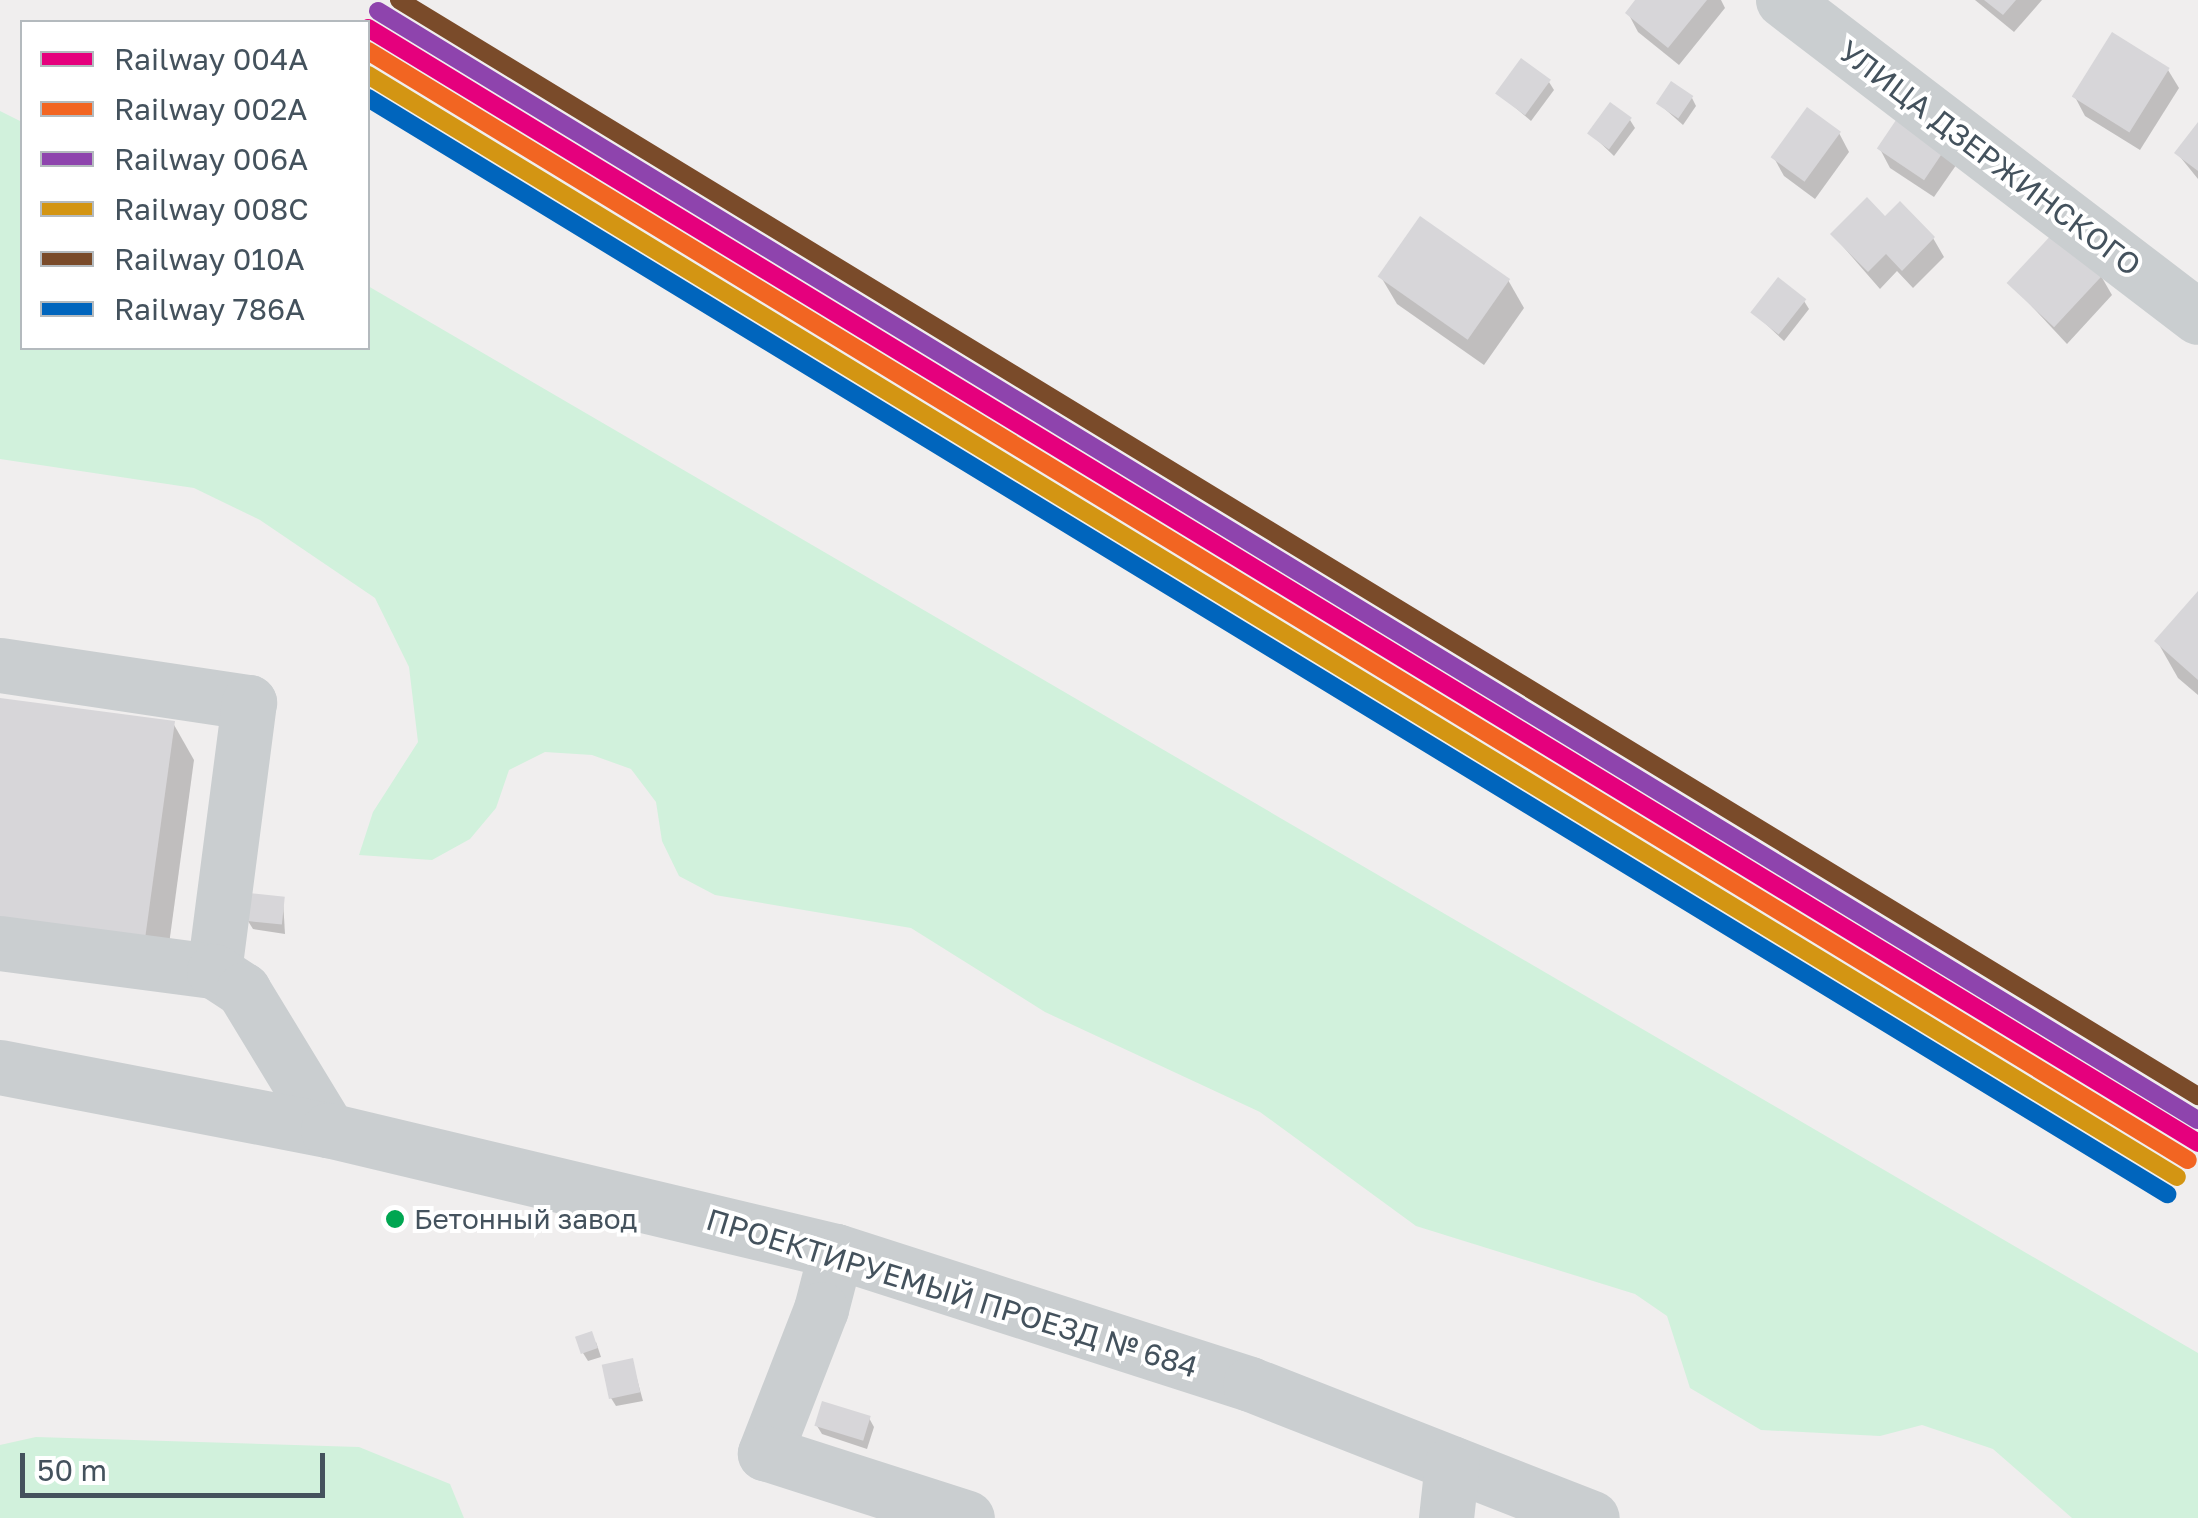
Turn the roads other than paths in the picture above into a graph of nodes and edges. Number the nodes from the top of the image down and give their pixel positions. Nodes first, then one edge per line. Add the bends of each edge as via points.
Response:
1 (1783, 0) edge
2 (2198, 317) edge
3 (0, 665) edge
4 (0, 943) edge
5 (214, 972) junction
6 (0, 1067) edge
7 (328, 1130) junction
8 (836, 1251) junction
9 (1452, 1463) junction
10 (967, 1518) edge
11 (1446, 1518) edge
12 (1592, 1518) edge

1 - 2 street, УЛИЦА ДЗЕРЖИНСКОГО
3 - 5 street via 249,702
4 - 5 street
5 - 7 street via 243,990
6 - 7 street, ПРОЕКТИРУЕМЫЙ ПРОЕЗД № 684
7 - 8 street, ПРОЕКТИРУЕМЫЙ ПРОЕЗД № 684
8 - 9 street, ПРОЕКТИРУЕМЫЙ ПРОЕЗД № 684 via 1250,1384
8 - 10 street via 764,1454
9 - 11 street
9 - 12 street, ПРОЕКТИРУЕМЫЙ ПРОЕЗД № 684

